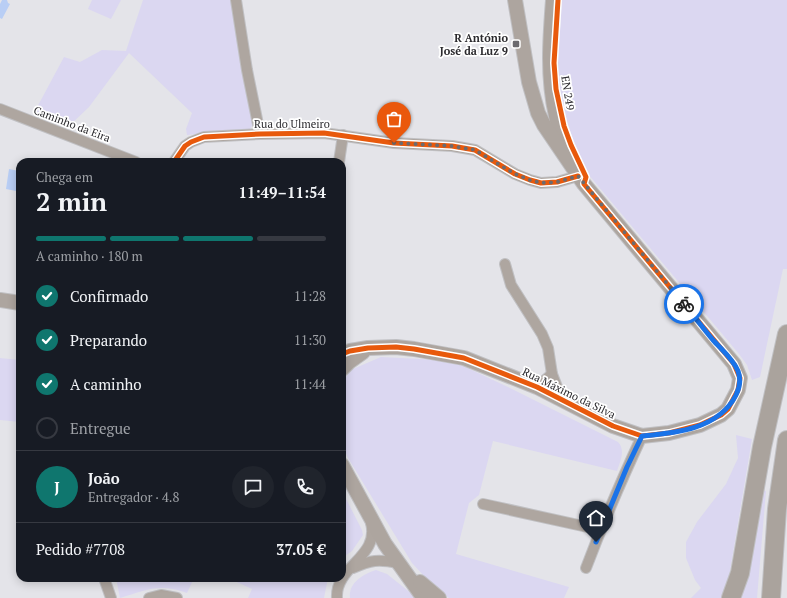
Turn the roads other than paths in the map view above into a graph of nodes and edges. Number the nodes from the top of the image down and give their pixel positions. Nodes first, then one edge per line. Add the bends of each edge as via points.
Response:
1 (236, 0) edge
2 (516, 0) edge
3 (553, 0) edge
4 (0, 109) edge
5 (260, 134) junction
6 (343, 136) junction
7 (566, 157) junction
8 (126, 158) edge
9 (177, 158) edge
10 (340, 158) edge
11 (581, 180) junction
12 (505, 264) dead end
13 (0, 300) edge
14 (16, 302) edge
15 (787, 334) edge
16 (368, 348) junction
17 (346, 352) edge
18 (346, 365) edge
19 (552, 374) junction
20 (537, 387) junction
21 (562, 400) junction
22 (642, 436) junction
23 (787, 440) edge
24 (346, 472) edge
25 (483, 504) dead end
26 (370, 517) junction
27 (600, 530) junction
28 (400, 566) junction
29 (586, 568) dead end
30 (349, 569) junction
31 (346, 573) edge
32 (105, 582) edge
33 (341, 582) edge
34 (111, 598) edge
35 (149, 598) edge
36 (177, 598) edge
37 (337, 598) edge
38 (425, 598) edge
39 (439, 598) edge
40 (731, 598) edge
41 (771, 598) edge

1 - 5 street
2 - 7 street via 529,82 538,113
3 - 7 street, EN 249 via 550,77
4 - 8 street, Caminho da Eira
5 - 6 street, Rua do Ulmeiro via 324,133
5 - 9 street, Rua do Ulmeiro via 209,136 198,139 185,146
6 - 10 street
6 - 11 street, Rua do Ulmeiro via 475,150 530,180 541,183
7 - 11 street, EN 249
11 - 22 street, Rua Máximo da Silva / EN 249 via 734,364 740,378 738,390 728,409 708,422 669,433
12 - 19 street via 511,285 548,348
13 - 14 street
15 - 40 highway via 762,447 740,573
16 - 17 street, Rua Máximo da Silva / EN 249
16 - 18 street
16 - 20 street, Rua Máximo da Silva / EN 249 via 396,347 464,358
19 - 20 street
19 - 21 street
20 - 21 street, Rua Máximo da Silva / EN 249
21 - 22 street, Rua Máximo da Silva / EN 249 via 613,426
22 - 27 street
23 - 41 highway via 777,509
24 - 26 street
25 - 27 street
26 - 28 street
26 - 30 street via 373,539
27 - 29 street
28 - 30 street via 378,560 368,561
28 - 38 street
28 - 39 street
30 - 31 street
32 - 34 street
33 - 37 street
35 - 36 street via 161,595

